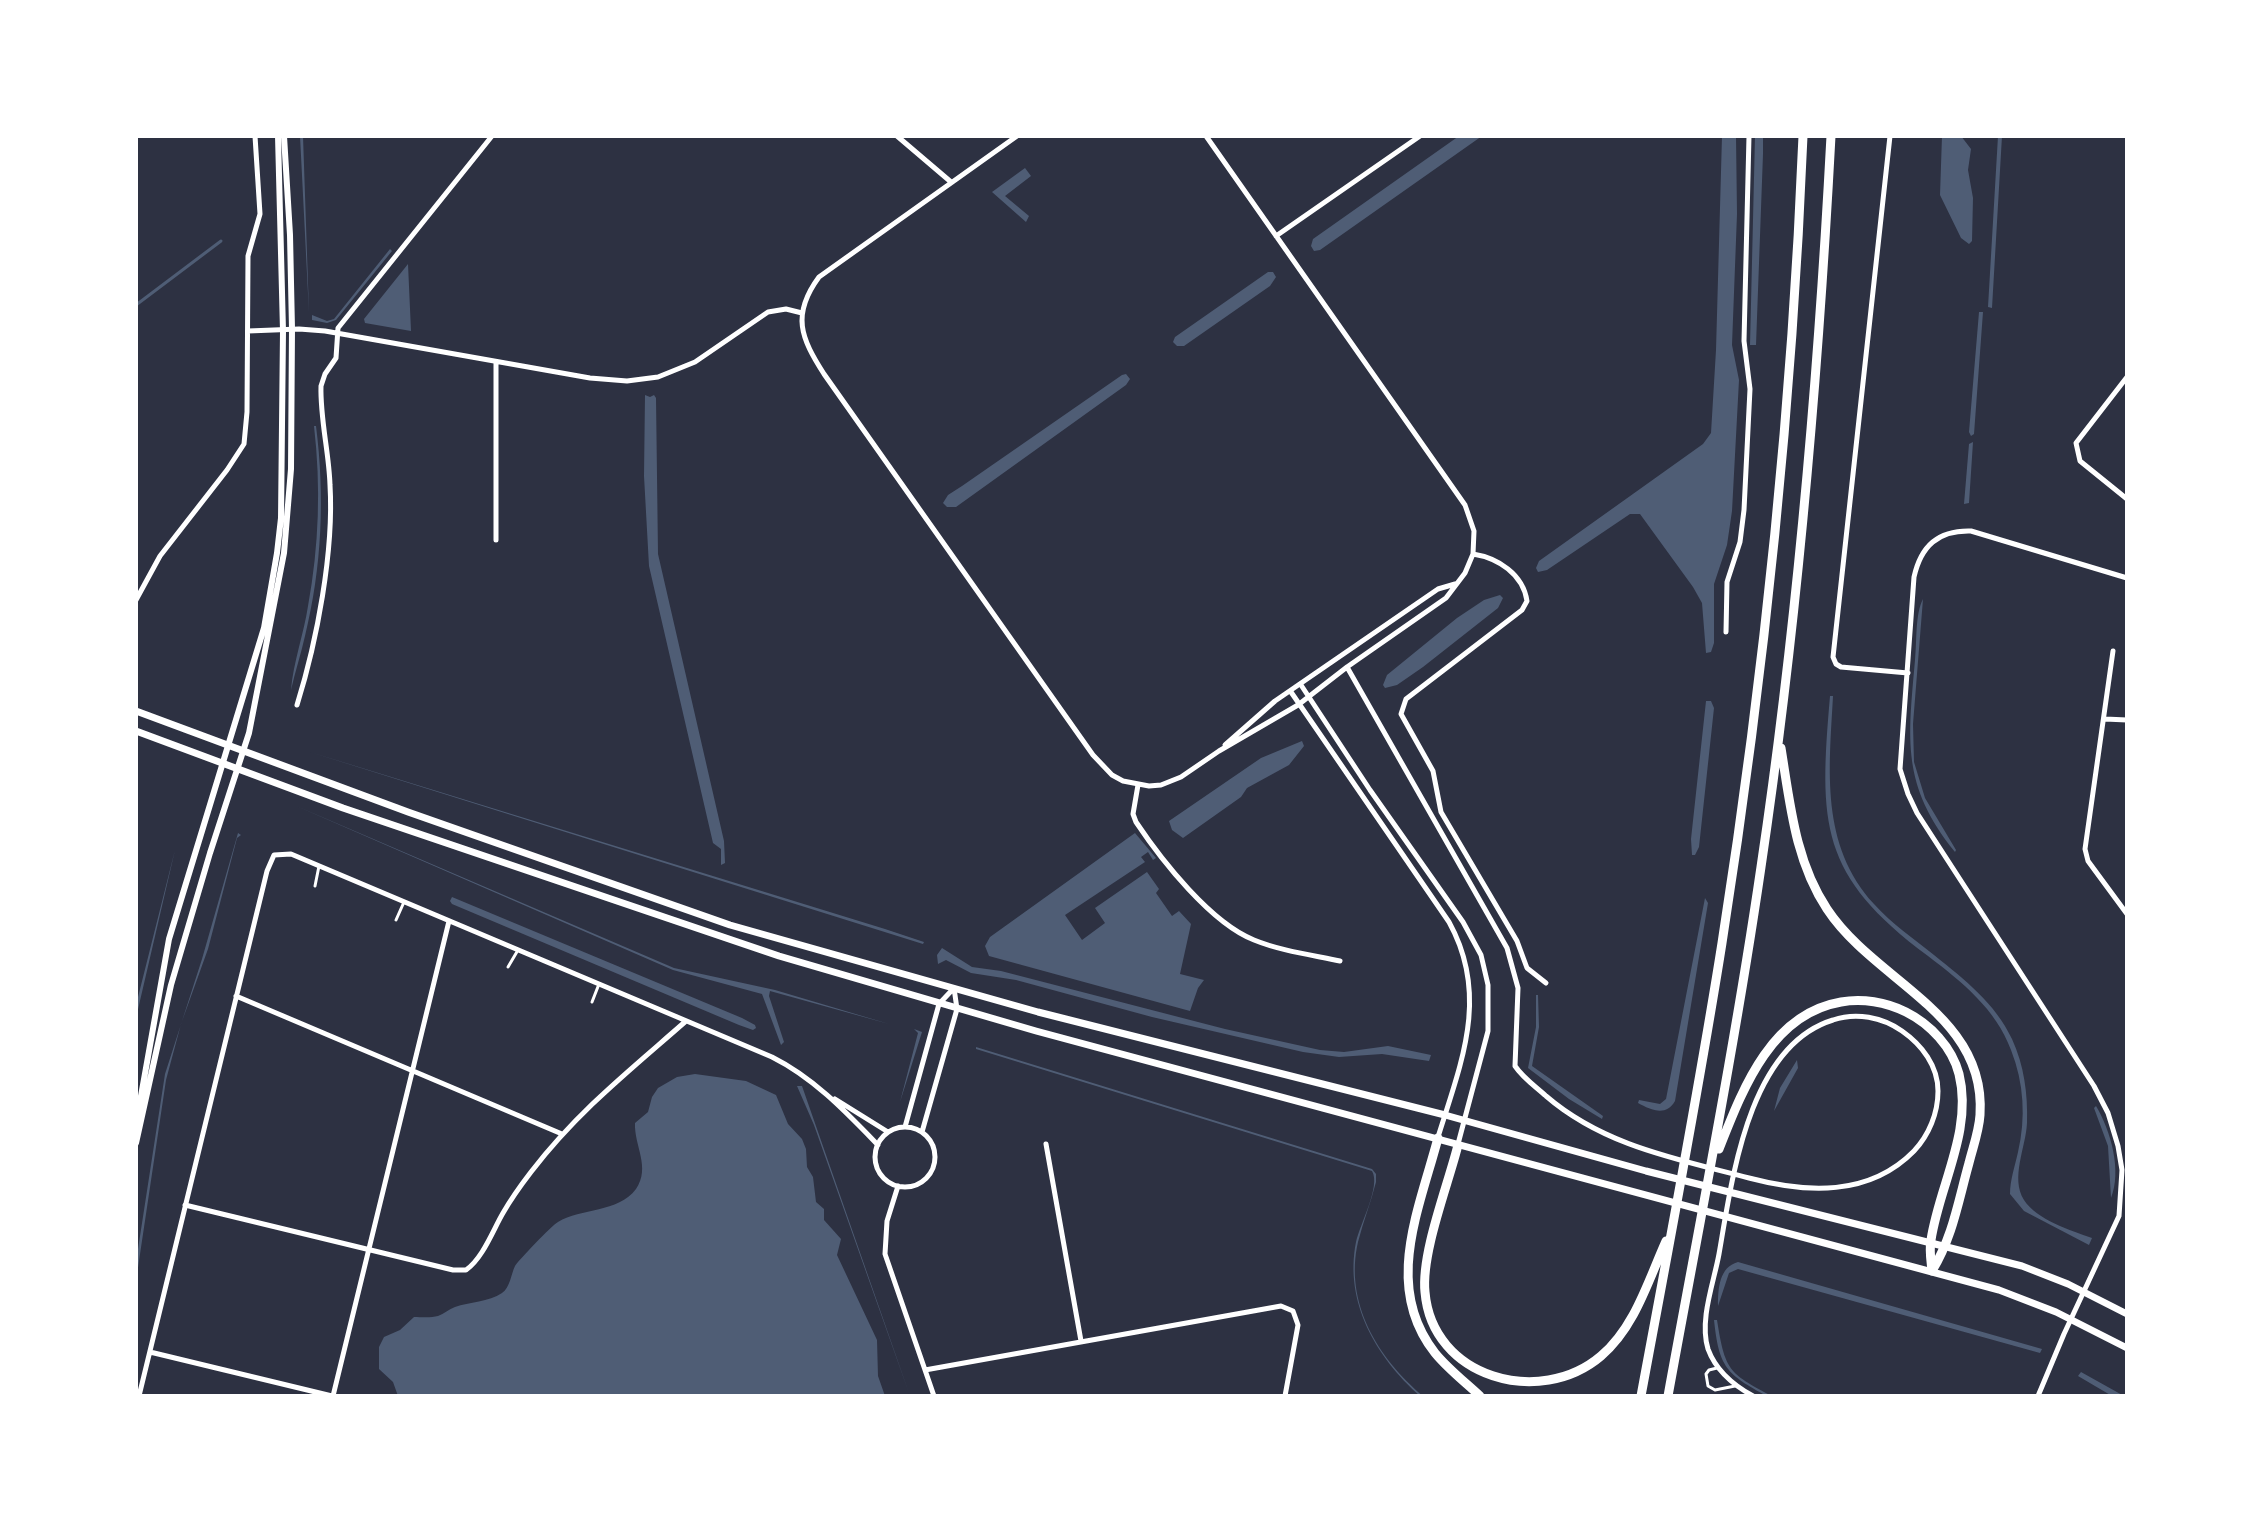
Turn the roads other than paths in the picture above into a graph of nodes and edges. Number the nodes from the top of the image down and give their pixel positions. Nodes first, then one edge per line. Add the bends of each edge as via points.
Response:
1 (255, 136) edge
2 (281, 136) edge
3 (492, 136) edge
4 (897, 136) edge
5 (1017, 136) edge
6 (1206, 136) edge
7 (1420, 136) edge
8 (1749, 136) edge
9 (1803, 136) edge
10 (1831, 136) edge
11 (1890, 136) edge
12 (951, 183) junction
13 (1276, 236) junction
14 (802, 313) junction
15 (292, 329) junction
16 (248, 331) junction
17 (283, 331) junction
18 (337, 334) junction
19 (496, 362) junction
20 (2127, 377) edge
21 (2127, 499) edge
22 (496, 540) dead end
23 (1473, 554) junction
24 (2127, 578) edge
25 (1456, 584) junction
26 (136, 600) edge
27 (1726, 632) dead end
28 (2113, 651) dead end
29 (1347, 667) junction
30 (1908, 673) junction
31 (1301, 685) junction
32 (1291, 692) junction
33 (1309, 697) junction
34 (297, 705) dead end
35 (1298, 705) junction
36 (136, 711) edge
37 (2105, 719) junction
38 (2127, 720) edge
39 (136, 731) edge
40 (1779, 737) junction
41 (228, 747) junction
42 (1219, 751) junction
43 (244, 752) junction
44 (222, 764) junction
45 (238, 770) junction
46 (1138, 785) junction
47 (319, 866) junction
48 (315, 886) dead end
49 (404, 902) junction
50 (2127, 914) edge
51 (396, 920) dead end
52 (449, 921) junction
53 (518, 950) junction
54 (1340, 961) dead end
55 (508, 967) dead end
56 (1546, 983) dead end
57 (599, 984) junction
58 (954, 988) junction
59 (236, 996) junction
60 (592, 1002) dead end
61 (939, 1004) junction
62 (957, 1009) junction
63 (686, 1021) junction
64 (413, 1070) junction
65 (827, 1095) junction
66 (1445, 1115) junction
67 (1465, 1121) junction
68 (136, 1124) edge
69 (905, 1127) junction
70 (888, 1132) junction
71 (922, 1132) junction
72 (562, 1134) junction
73 (1438, 1138) junction
74 (136, 1143) edge
75 (1046, 1144) dead end
76 (878, 1145) junction
77 (1458, 1145) junction
78 (1712, 1169) junction
79 (898, 1186) junction
80 (185, 1205) junction
81 (1673, 1223) junction
82 (1930, 1242) junction
83 (1947, 1246) junction
84 (369, 1250) junction
85 (1932, 1271) junction
86 (2127, 1314) edge
87 (1081, 1341) junction
88 (2127, 1348) edge
89 (150, 1352) junction
90 (1717, 1368) junction
91 (925, 1370) junction
92 (1735, 1386) junction
93 (139, 1396) edge
94 (332, 1396) edge
95 (934, 1396) edge
96 (1285, 1396) edge
97 (1480, 1396) edge
98 (1641, 1396) edge
99 (1668, 1396) edge
100 (1753, 1396) edge
101 (2038, 1396) edge

1 - 16 street via 260,214 248,256
2 - 15 street
2 - 17 street
3 - 18 street
4 - 12 street
5 - 12 street
6 - 13 street
7 - 13 street
8 - 27 street via 1744,341 1750,389 1744,510 1727,582
9 - 81 highway via 1783,450 1757,699 1722,946
10 - 40 highway via 1810,441
11 - 30 street via 1833,657 1841,667
12 - 14 street via 819,277
13 - 23 street via 1465,505 1474,531
14 - 19 street via 768,312 695,362 646,379 612,381
14 - 46 street via 806,346 824,374 1087,747 1112,775
15 - 17 street
15 - 18 street
15 - 43 street via 284,553
16 - 17 street
16 - 26 street via 244,444 160,556
17 - 41 street via 277,553 264,628
18 - 19 street
18 - 34 street via 336,358 321,386 331,488 324,576
19 - 22 street
20 - 21 street via 2076,443 2076,451 2080,461
23 - 25 street
23 - 56 street via 1504,565 1527,601 1406,699 1401,714 1433,771 1441,812 1517,941 1524,963
24 - 30 street via 1971,531 1939,537 1918,558
25 - 29 street via 1446,598
25 - 31 street via 1438,589
28 - 37 street
29 - 33 street
29 - 90 street via 1507,948 1519,1006 1517,1069 1595,1130 1650,1152 1749,1178 1803,1188 1846,1187 1899,1165 1920,1144 1935,1116 1937,1082 1927,1055 1893,1025 1852,1016 1808,1031 1770,1073 1736,1160 1714,1283 1705,1325
30 - 101 street via 1900,769 1908,794 2094,1086 2118,1146 2119,1216
31 - 32 street
31 - 33 street
32 - 35 street
32 - 42 street
33 - 35 street
33 - 67 street via 1481,955 1490,1018
35 - 42 street
35 - 66 street via 1449,922 1463,952 1472,1001
36 - 41 main road
37 - 38 street
37 - 50 street via 2085,849
39 - 44 main road
40 - 78 highway
40 - 83 highway via 1800,852 1826,909 1870,958 1949,1023 1971,1061 1980,1116
41 - 43 main road
41 - 44 street
42 - 46 street via 1172,781
43 - 45 street
43 - 58 main road via 660,902
44 - 45 main road
44 - 68 street via 169,939
45 - 61 main road via 764,951
45 - 74 street via 171,985
46 - 54 street via 1136,822 1174,873 1226,923 1254,940
47 - 48 lane
47 - 49 street
47 - 59 street via 281,853 270,861
49 - 51 lane
49 - 52 street
52 - 53 street
52 - 64 street
53 - 55 lane
53 - 57 street
57 - 60 lane
57 - 63 street
58 - 61 street
58 - 62 street
58 - 66 main road
59 - 64 street
59 - 80 street
61 - 62 main road
61 - 69 street
62 - 71 street
62 - 73 main road
63 - 65 street via 783,1062
63 - 72 street via 612,1083
64 - 72 street
64 - 84 street
65 - 70 street
65 - 76 street
66 - 67 main road
66 - 73 street
67 - 77 street
67 - 82 main road
69 - 70 street
69 - 71 street
70 - 76 street
71 - 79 street via 933,1144 933,1169 922,1182
72 - 84 street via 466,1270
73 - 77 main road
73 - 97 highway via 1409,1250 1408,1293 1429,1345
75 - 87 street
76 - 79 street via 881,1175
77 - 81 highway via 1426,1264 1426,1300 1447,1344 1467,1364 1495,1378 1548,1382 1574,1374 1600,1357 1637,1308
77 - 85 main road
78 - 82 highway via 1753,1072 1794,1023 1846,1001 1894,1006 1938,1036 1955,1062 1962,1089 1957,1138
78 - 99 highway
79 - 91 street via 887,1221 885,1254
80 - 84 street
80 - 89 street
81 - 98 highway
82 - 83 main road
82 - 85 highway
83 - 85 highway
83 - 86 main road via 2022,1266
84 - 94 street
85 - 88 main road via 2056,1312
87 - 91 street
87 - 96 street via 1285,1307 1298,1323
89 - 93 street
89 - 94 street
90 - 92 street
90 - 92 lane via 1706,1374 1708,1386
91 - 95 street
92 - 100 street

